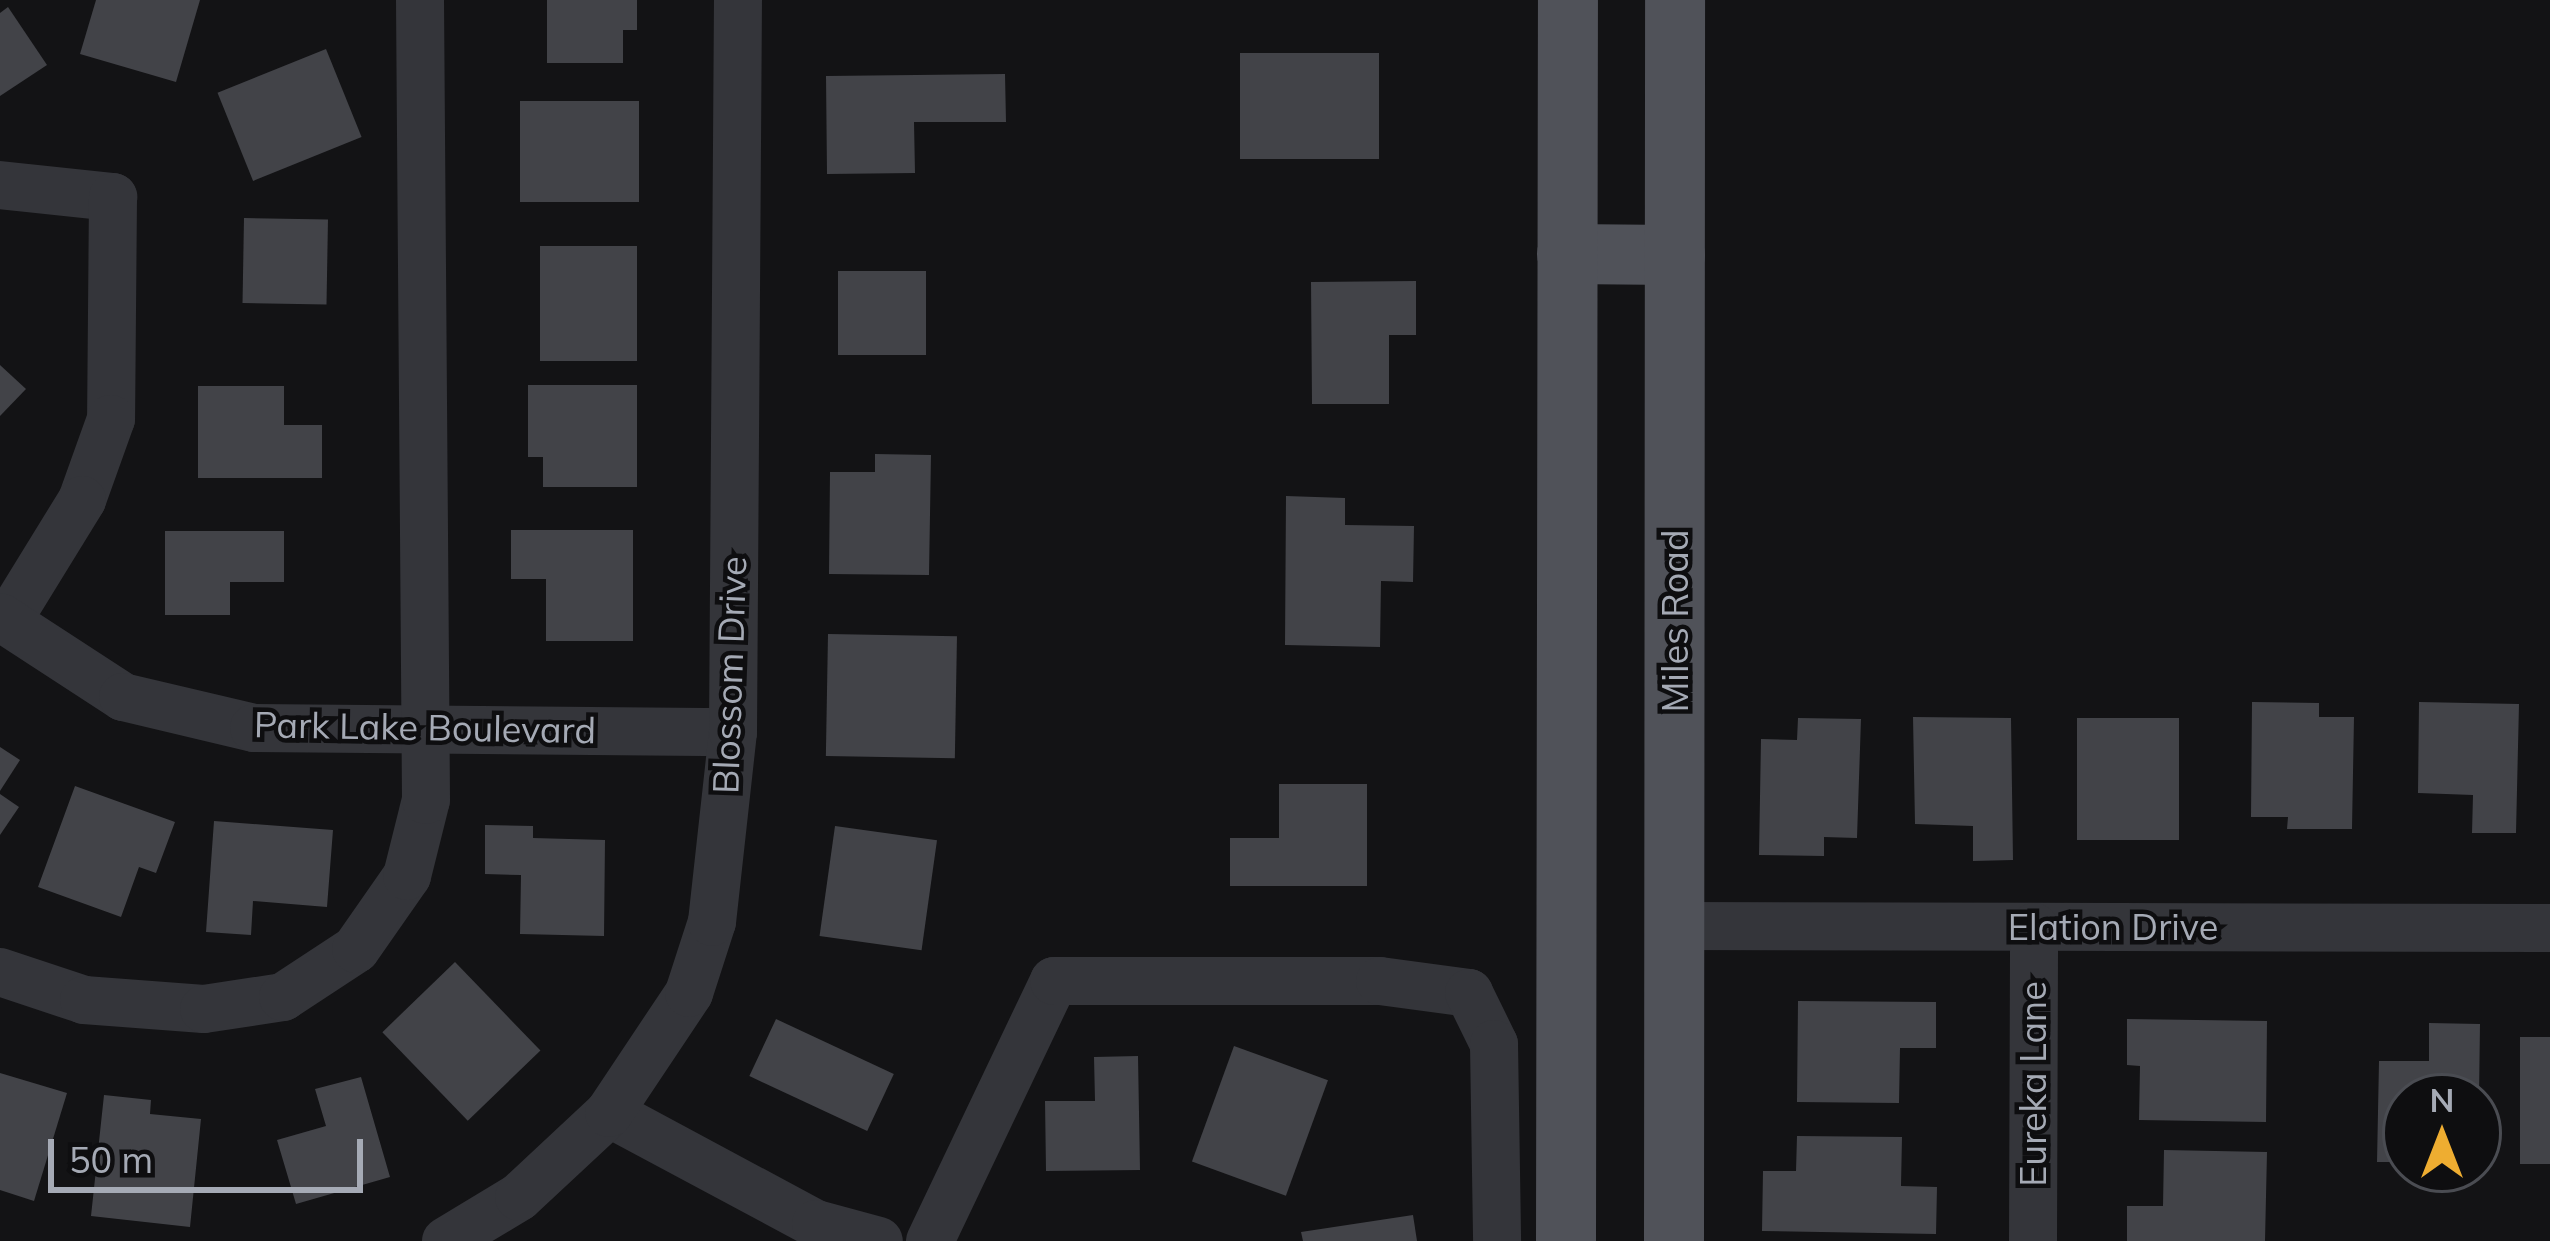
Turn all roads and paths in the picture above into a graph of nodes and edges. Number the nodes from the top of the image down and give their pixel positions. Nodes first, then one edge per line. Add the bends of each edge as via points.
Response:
1 (421, 0) edge
2 (738, 0) edge
3 (1568, 0) edge
4 (1675, 0) edge
5 (0, 185) edge
6 (1567, 254) junction
7 (1675, 255) junction
8 (3, 620) edge
9 (426, 729) junction
10 (733, 732) junction
11 (1676, 926) junction
12 (2034, 927) junction
13 (2550, 928) edge
14 (0, 972) edge
15 (609, 1113) junction
16 (446, 1241) edge
17 (879, 1241) edge
18 (931, 1241) edge
19 (1497, 1241) edge
20 (1566, 1241) edge
21 (1674, 1241) edge
22 (2033, 1241) edge

1 - 9 street
2 - 10 street, Blossom Drive
3 - 6 main road
4 - 7 main road, Miles Road
5 - 8 street via 112,197 111,419 82,500
6 - 7 main road
6 - 20 main road
7 - 11 main road, Miles Road
8 - 9 street, Park Lake Boulevard via 122,697 254,728
9 - 10 street, Park Lake Boulevard
9 - 14 street via 426,800 407,876 356,949 283,997 204,1010 83,1000
10 - 15 street, Blossom Drive via 712,922 689,993
11 - 12 street, Elation Drive
11 - 21 main road, Miles Road
12 - 13 street, Elation Drive
12 - 22 street, Eureka Lane
15 - 16 street, Blossom Drive via 519,1197
15 - 17 street via 816,1224
18 - 19 street via 1054,981 1380,981 1469,993 1494,1044

